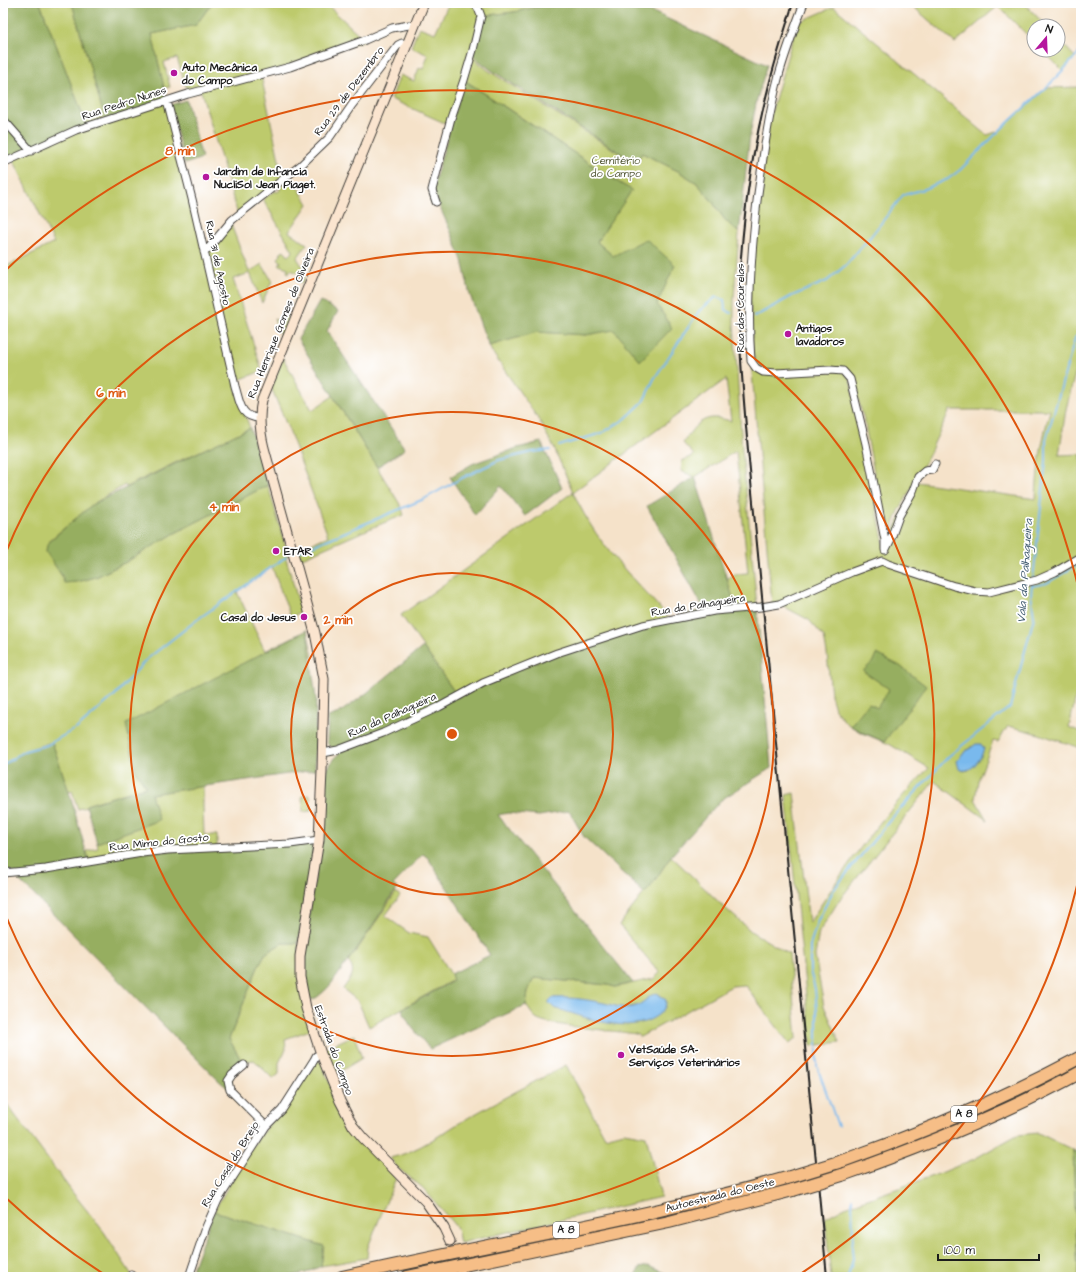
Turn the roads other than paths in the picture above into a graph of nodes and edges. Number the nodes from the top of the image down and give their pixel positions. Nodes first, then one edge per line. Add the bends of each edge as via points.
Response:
1 (424, 3) edge
2 (473, 3) edge
3 (804, 3) edge
4 (415, 24) junction
5 (407, 44) junction
6 (167, 101) junction
7 (3, 119) edge
8 (31, 151) junction
9 (3, 163) edge
10 (436, 202) dead end
11 (204, 252) junction
12 (260, 418) junction
13 (935, 464) dead end
14 (885, 550) junction
15 (1081, 557) edge
16 (882, 561) junction
17 (323, 753) junction
18 (321, 807) joint
19 (319, 840) junction
20 (3, 873) edge
21 (321, 1054) junction
22 (1081, 1057) edge
23 (244, 1065) dead end
24 (1081, 1072) edge
25 (266, 1126) junction
26 (450, 1241) dead end
27 (189, 1277) edge
28 (342, 1277) edge
29 (407, 1277) edge

1 - 4 street, Rua Henrique Gomes de Oliveira
2 - 10 street via 481,16 432,190
3 - 14 street, Rua das Courelas via 779,75 764,147 749,283 751,361 763,372 843,371 850,379 866,444
4 - 5 street, Rua Henrique Gomes de Oliveira
4 - 6 street, Rua Pedro Nunes via 392,28 290,67
5 - 11 street, Rua 29 de Dezembro via 398,45 352,104 328,140 232,220
5 - 12 street, Rua Henrique Gomes de Oliveira via 262,400
6 - 8 street, Rua Pedro Nunes via 76,130
6 - 11 street, Rua 31 de Agosto
7 - 8 street
8 - 9 street, Rua Pedro Nunes
11 - 12 street, Rua 31 de Agosto via 234,386 242,410 247,416
12 - 17 street, Rua Henrique Gomes de Oliveira via 263,442 320,653 324,679
13 - 14 street via 932,470 925,471 918,477 898,516
14 - 16 street
15 - 16 street via 1055,572 1034,580 989,592 936,581
16 - 17 street, Rua da Palhagueira via 779,604 714,611 643,625 557,652 483,683 384,733
17 - 18 street, Rua Henrique Gomes de Oliveira
18 - 19 street, Estrada do Campo
19 - 20 street, Rua Mimo do Gosto via 142,853 46,869
19 - 21 street, Estrada do Campo via 301,944 300,968 306,1008
21 - 25 street, Rua Casal do Brejo via 316,1056 280,1113
21 - 26 street, Estrada do Campo via 340,1101 358,1132 423,1199 437,1217
22 - 28 highway, Autoestrada do Oeste / A 8, bridge via 964,1114 912,1135 790,1177 640,1214
23 - 25 street via 228,1081 230,1090
24 - 29 highway, Autoestrada do Oeste / A 8, bridge via 1003,1111 925,1145 793,1190 669,1222
25 - 27 street, Rua Casal do Brejo via 218,1200

